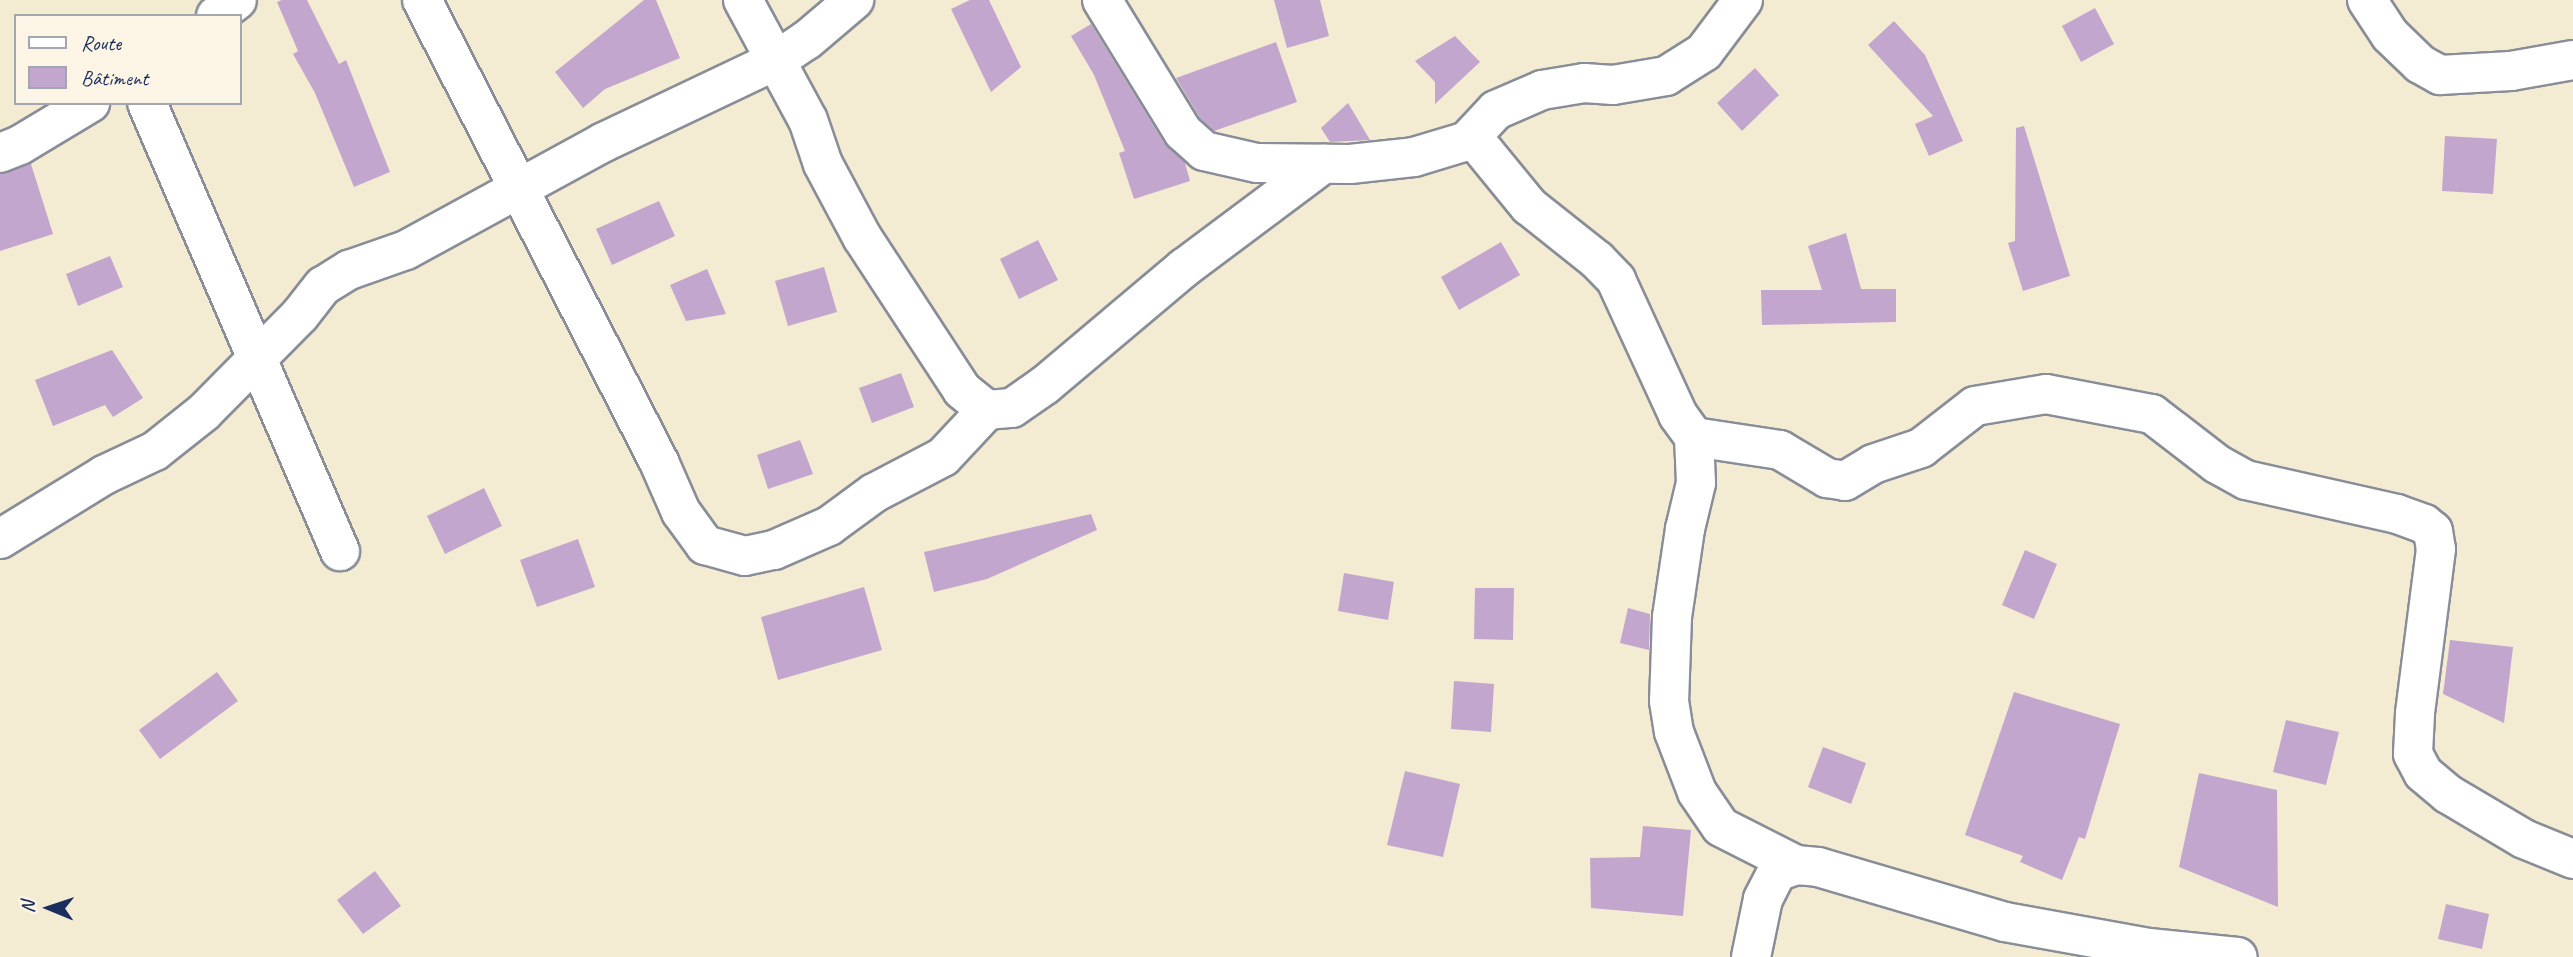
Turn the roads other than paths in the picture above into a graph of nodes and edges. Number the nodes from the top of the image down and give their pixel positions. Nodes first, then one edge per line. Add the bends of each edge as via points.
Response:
1 (237, 0) edge
2 (422, 0) edge
3 (743, 0) edge
4 (854, 0) edge
5 (1102, 0) edge
6 (1743, 0) edge
7 (2367, 0) edge
8 (219, 14) edge
9 (776, 60) junction
10 (2573, 60) edge
11 (87, 105) edge
12 (148, 105) edge
13 (1467, 141) junction
14 (0, 153) edge
15 (1323, 164) junction
16 (518, 189) junction
17 (259, 357) junction
18 (987, 410) junction
19 (1694, 438) junction
20 (0, 538) edge
21 (340, 551) dead end
22 (2573, 859) edge
23 (1796, 865) junction
24 (1751, 957) edge
25 (2238, 957) edge

1 - 8 street
2 - 16 street
3 - 9 street
4 - 9 street
5 - 15 street via 1184,132 1204,151 1257,163
6 - 13 street via 1704,52 1666,76 1542,90 1496,110
7 - 10 street via 2390,36 2420,64 2440,75 2511,71
9 - 16 street
9 - 18 street via 862,237 948,371 962,390
11 - 14 street
12 - 17 street
13 - 15 street via 1414,157
13 - 19 street via 1479,145 1529,206 1598,260 1616,280 1678,415
15 - 18 street via 1184,268 1045,385 1012,408
16 - 17 street via 407,250 349,270 323,286
16 - 18 street via 681,512 705,545 745,556 775,551 829,526 874,493 943,457
17 - 20 street via 204,412 155,451 104,475
17 - 21 street
19 - 22 street via 1780,450 1827,478 1845,481 1873,464 1921,448 1975,407 2046,394 2152,414 2217,464 2246,480 2424,524 2433,531 2436,549 2413,754 2423,773 2448,794 2524,839
19 - 23 street via 1696,483 1672,617 1669,701 1674,732 1697,792 1721,827
23 - 24 street via 1777,872 1763,899
23 - 25 street via 1818,867 2005,922 2149,948

